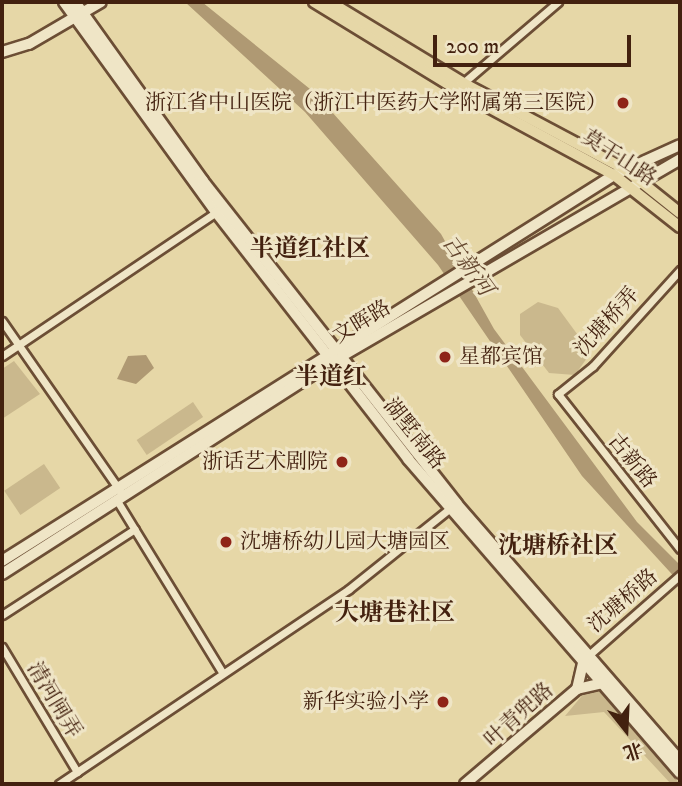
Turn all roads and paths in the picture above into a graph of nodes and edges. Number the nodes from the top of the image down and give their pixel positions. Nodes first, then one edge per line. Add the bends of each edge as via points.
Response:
1 (64, 2) edge
2 (75, 2) edge
3 (101, 2) edge
4 (314, 2) edge
5 (330, 2) edge
6 (558, 2) edge
7 (78, 14) junction
8 (2, 52) edge
9 (463, 83) junction
10 (680, 145) edge
11 (680, 159) edge
12 (625, 169) junction
13 (614, 174) junction
14 (640, 178) junction
15 (629, 185) junction
16 (216, 212) junction
17 (680, 213) edge
18 (680, 228) edge
19 (680, 270) edge
20 (447, 285) junction
21 (2, 321) edge
22 (18, 346) junction
23 (330, 350) junction
24 (2, 356) edge
25 (337, 359) junction
26 (558, 394) joint
27 (118, 493) junction
28 (450, 508) junction
29 (135, 529) junction
30 (680, 549) edge
31 (2, 561) edge
32 (2, 574) edge
33 (680, 575) edge
34 (2, 615) edge
35 (2, 647) edge
36 (587, 656) junction
37 (222, 672) junction
38 (602, 683) junction
39 (577, 689) junction
40 (680, 761) edge
41 (77, 772) junction
42 (680, 774) edge
43 (59, 784) edge
44 (465, 784) edge

1 - 7 main road, 湖墅南路
2 - 7 main road, 湖墅南路
3 - 7 main road
4 - 13 main road, 莫干山路 via 459,91
5 - 9 main road, 莫干山路
6 - 9 street
7 - 8 main road
7 - 16 main road, 湖墅南路
7 - 23 main road, 湖墅南路
9 - 12 main road, 莫干山路
10 - 12 main road, 文晖路
11 - 14 main road, 文晖路
12 - 13 main road, 文晖路
12 - 14 main road, 莫干山路
13 - 15 main road, 莫干山路
13 - 20 main road, 文晖路 via 462,270
14 - 15 main road, 文晖路
14 - 17 main road, 莫干山路
15 - 18 main road, 莫干山路
15 - 20 main road, 文晖路 via 470,279
16 - 22 street
16 - 23 main road, 湖墅南路
19 - 26 street, 沈塘桥弄 via 593,366
20 - 23 main road, 文晖路
20 - 25 main road, 文晖路
21 - 22 street
22 - 24 street
22 - 27 street
23 - 25 main road, 湖墅南路
23 - 27 main road, 文晖路
25 - 27 main road, 文晖路
25 - 28 main road, 湖墅南路
25 - 36 main road, 湖墅南路
26 - 30 street, 古新路
27 - 29 street
27 - 31 main road, 文晖路
27 - 32 main road, 文晖路
28 - 36 main road, 湖墅南路
28 - 37 street via 349,589
29 - 34 street
29 - 37 street
33 - 36 street, 沈塘桥路
35 - 41 street, 清河闸弄
36 - 38 main road, 湖墅南路
36 - 39 main road
36 - 40 main road, 湖墅南路
37 - 41 street
38 - 39 main road, 叶青兜路
38 - 42 main road, 湖墅南路
39 - 44 main road, 叶青兜路
41 - 43 street

